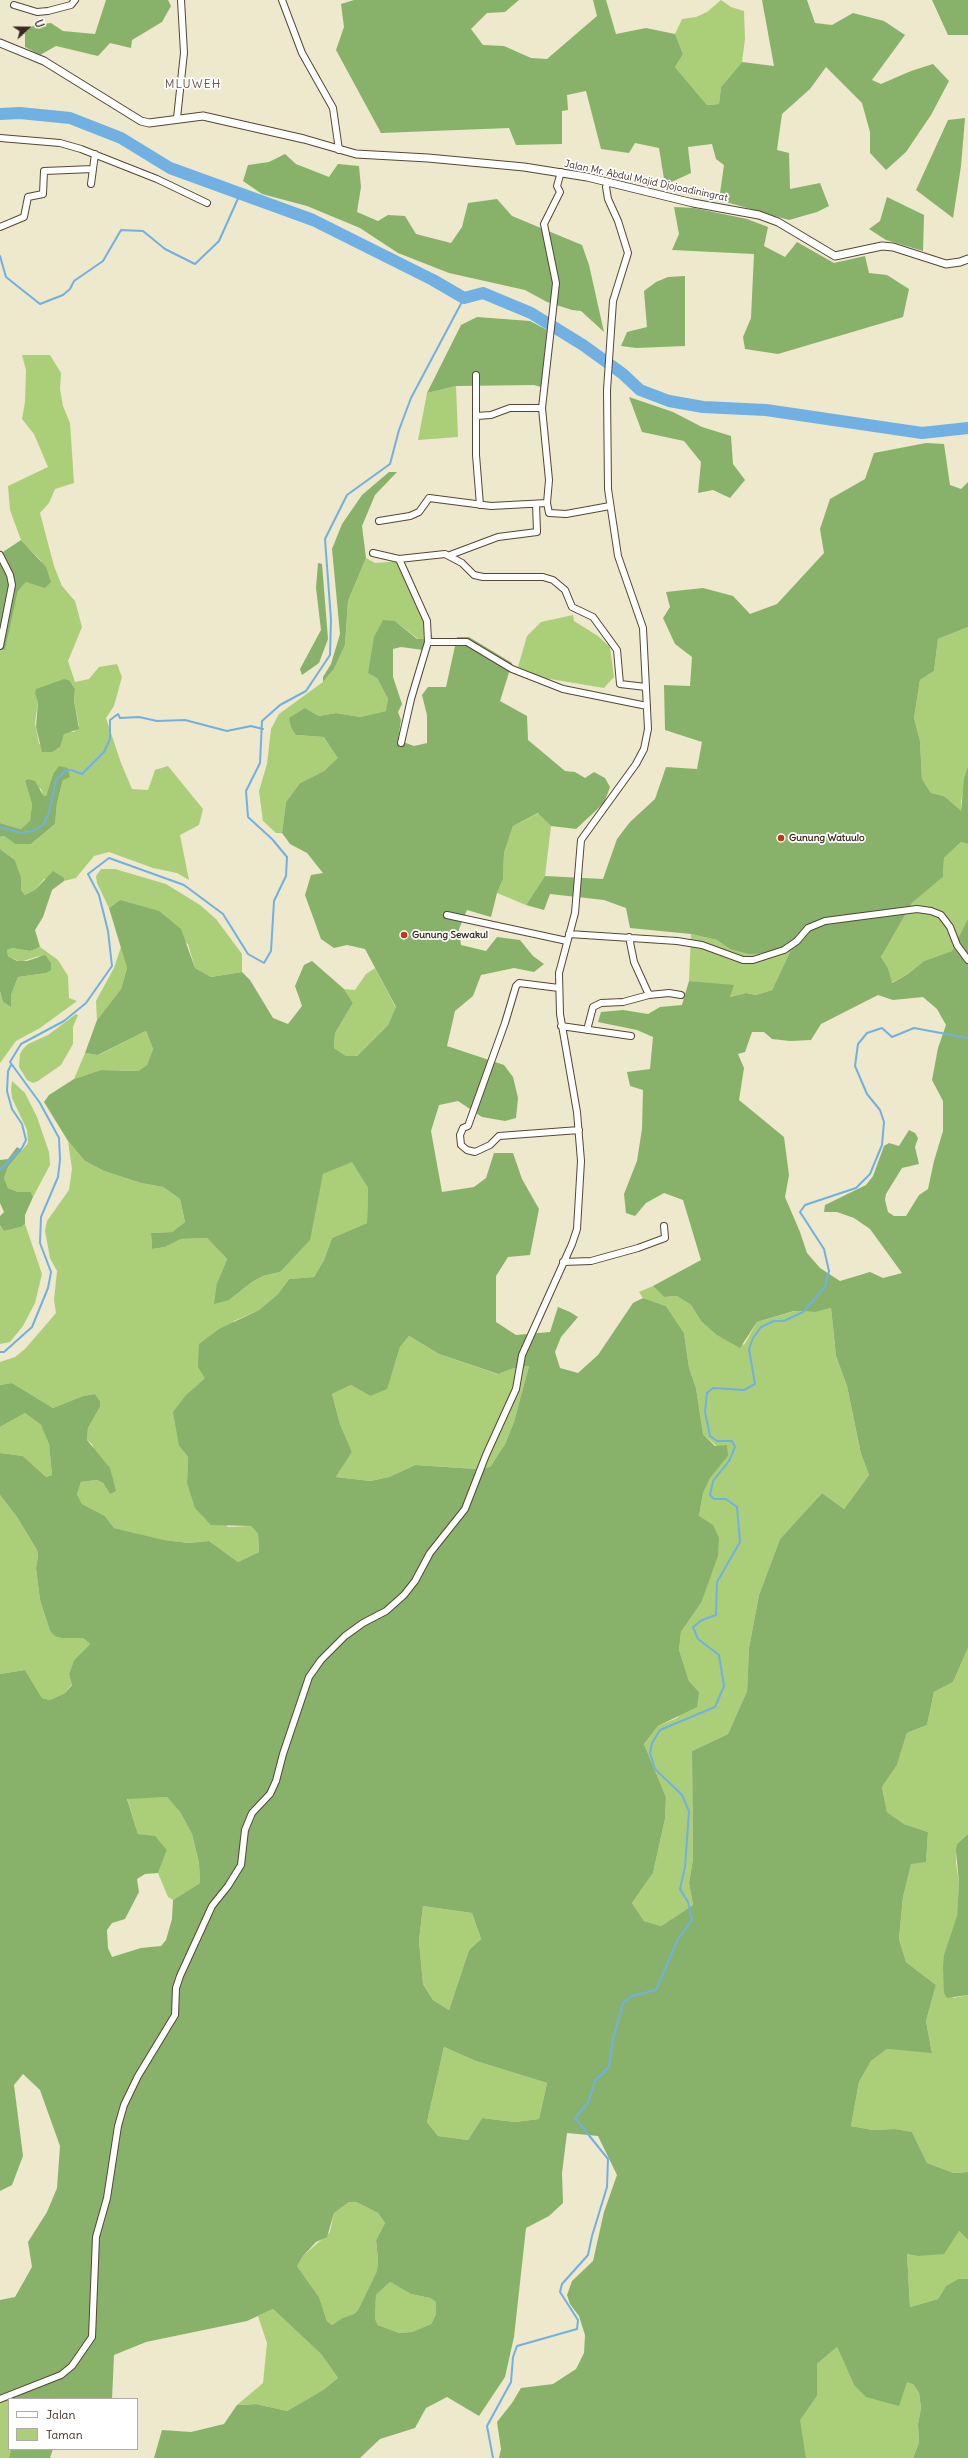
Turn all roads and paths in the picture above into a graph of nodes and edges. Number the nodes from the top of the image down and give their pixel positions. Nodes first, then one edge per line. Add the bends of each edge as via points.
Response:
1 (75, 0) edge
2 (181, 0) edge
3 (282, 0) edge
4 (14, 5) dead end
5 (0, 43) edge
6 (177, 118) junction
7 (0, 138) edge
8 (339, 150) junction
9 (94, 154) junction
10 (93, 169) junction
11 (561, 172) junction
12 (608, 182) junction
13 (91, 184) dead end
14 (207, 203) dead end
15 (0, 227) edge
16 (968, 259) edge
17 (476, 375) dead end
18 (542, 408) junction
19 (476, 416) junction
20 (547, 503) junction
21 (536, 504) junction
22 (480, 505) junction
23 (610, 506) junction
24 (379, 521) dead end
25 (373, 553) dead end
26 (0, 555) edge
27 (450, 555) junction
28 (399, 558) junction
29 (428, 642) junction
30 (0, 646) edge
31 (646, 687) junction
32 (647, 706) junction
33 (401, 743) dead end
34 (447, 915) dead end
35 (569, 934) junction
36 (629, 936) junction
37 (567, 941) junction
38 (968, 960) edge
39 (559, 988) junction
40 (681, 995) dead end
41 (649, 996) junction
42 (561, 1026) junction
43 (587, 1030) junction
44 (631, 1036) dead end
45 (579, 1130) junction
46 (664, 1226) dead end
47 (563, 1262) junction
48 (0, 2399) edge

1 - 4 street via 71,5 37,12
2 - 6 street via 184,53
3 - 8 street via 302,53 333,108
5 - 6 street, Jalan Mr. Abdul Majid Djojoadiningrat via 44,61 136,119 149,123
6 - 8 street, Jalan Mr. Abdul Majid Djojoadiningrat via 207,117
7 - 9 street via 60,143
8 - 11 street, Jalan Mr. Abdul Majid Djojoadiningrat
9 - 10 street
9 - 14 street via 157,179
10 - 13 street
10 - 15 street via 44,170 43,194 28,197 24,217
11 - 12 street, Jalan Mr. Abdul Majid Djojoadiningrat
11 - 18 street via 557,186 560,192 544,224 556,283
12 - 16 street, Jalan Mr. Abdul Majid Djojoadiningrat via 694,203 759,215 778,222 835,256 882,246 893,247 946,264
12 - 23 street via 608,199 628,249 628,258 614,296 607,390
17 - 19 street
18 - 19 street via 510,408 491,415
18 - 20 street via 549,480
19 - 22 street
20 - 21 street
20 - 23 street via 549,513 566,514
21 - 22 street
21 - 27 street via 537,532 498,537
22 - 24 street via 429,498 419,512
23 - 31 street via 618,556 642,624
25 - 28 street
26 - 30 street via 12,585
27 - 28 street
27 - 31 street via 474,575 543,577 558,583 565,590 572,607 593,617 616,650 620,684
28 - 29 street via 425,615
29 - 32 street via 467,642 516,671 563,689
29 - 33 street
31 - 32 street
32 - 35 street via 648,729 644,749 622,784 580,840 575,908
34 - 37 street
35 - 36 street
35 - 37 street
36 - 38 street via 702,945 743,960 753,960 784,950 797,941 808,928 825,921 917,909 941,915
36 - 41 street via 634,962
37 - 39 street via 559,972
39 - 42 street
39 - 45 street via 519,982 516,986 468,1126 463,1128 460,1135 461,1146 475,1152 490,1145 499,1136
40 - 41 street via 669,992
41 - 43 street via 623,1002 601,1003 593,1007
42 - 43 street
42 - 45 street
43 - 44 street
45 - 47 street via 580,1212 572,1244
46 - 47 street via 665,1238 638,1248 591,1261
47 - 48 street via 522,1355 516,1389 465,1509 430,1553 404,1595 386,1610 345,1636 321,1660 309,1677 276,1781 270,1794 252,1813 244,1830 240,1865 212,1906 180,1976 176,1988 175,2015 138,2076 124,2105 118,2126 107,2198 96,2237 92,2337 72,2366 61,2375

